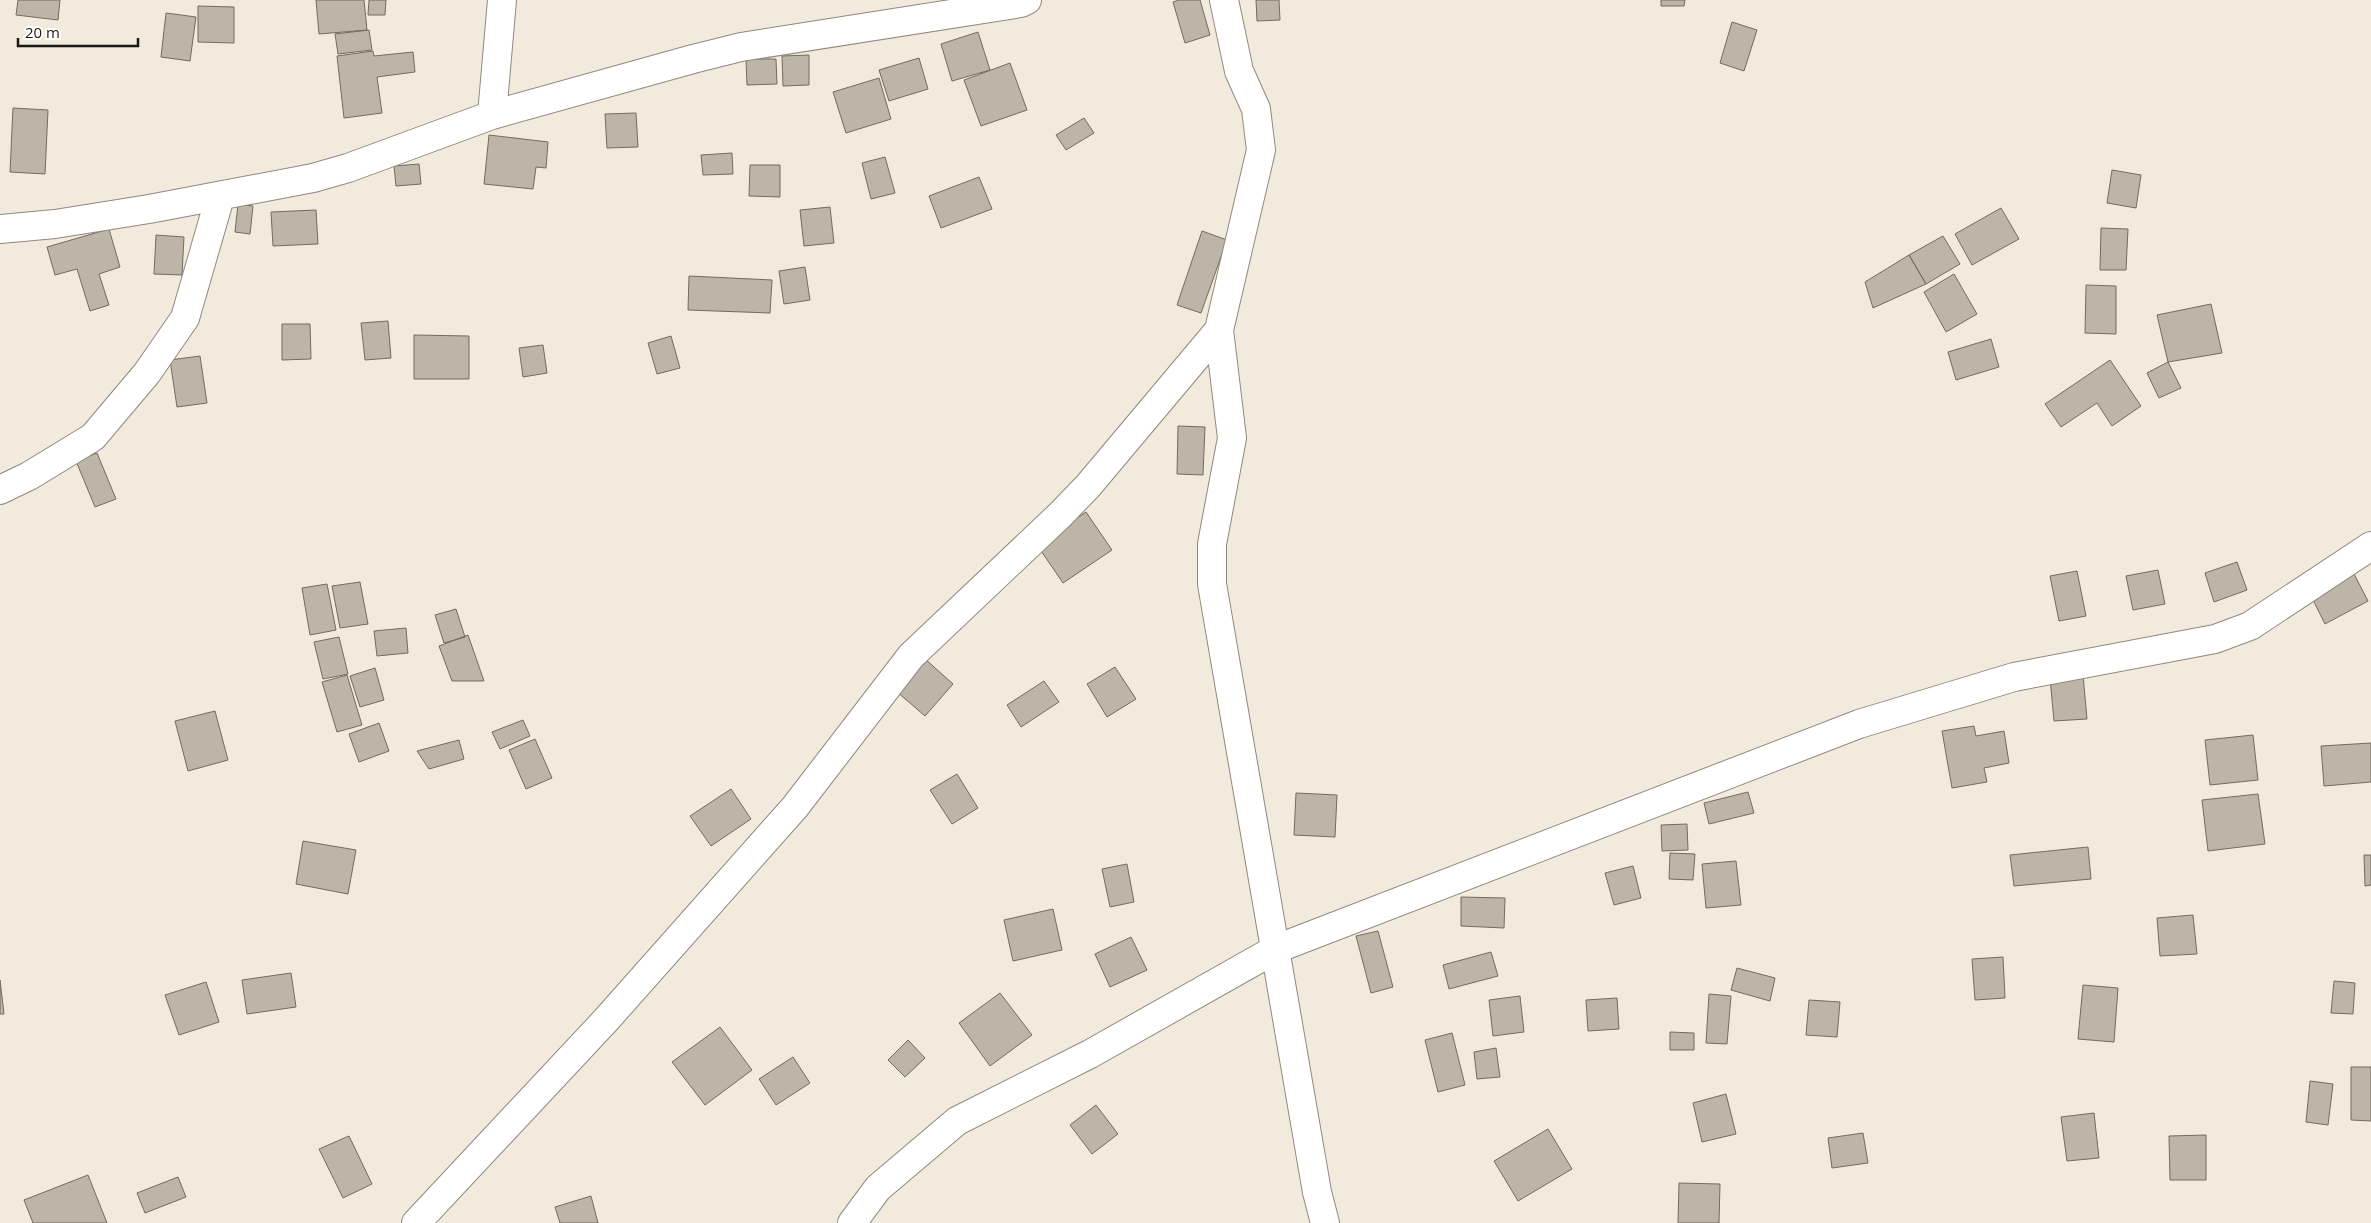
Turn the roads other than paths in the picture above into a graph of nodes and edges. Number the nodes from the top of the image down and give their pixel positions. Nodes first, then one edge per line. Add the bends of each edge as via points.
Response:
1 (502, 0) edge
2 (1027, 0) edge
3 (1224, 0) edge
4 (492, 115) junction
5 (220, 197) junction
6 (0, 229) edge
7 (1219, 330) junction
8 (0, 490) edge
9 (2371, 546) edge
10 (1276, 949) junction
11 (416, 1223) edge
12 (852, 1223) edge
13 (1325, 1223) edge

1 - 4 street
2 - 4 street via 692,58
3 - 7 street via 1239,71 1256,109 1261,150
4 - 5 street via 348,168
5 - 6 street via 55,224
5 - 8 street via 185,318 147,373 93,437
7 - 10 street via 1232,438 1212,544 1212,584
7 - 11 street via 1088,486 911,656 795,807 606,1020
9 - 10 street via 2250,626 2215,639 2014,677 1859,724
10 - 12 street via 1090,1054 957,1121 878,1188
10 - 13 street via 1316,1192

